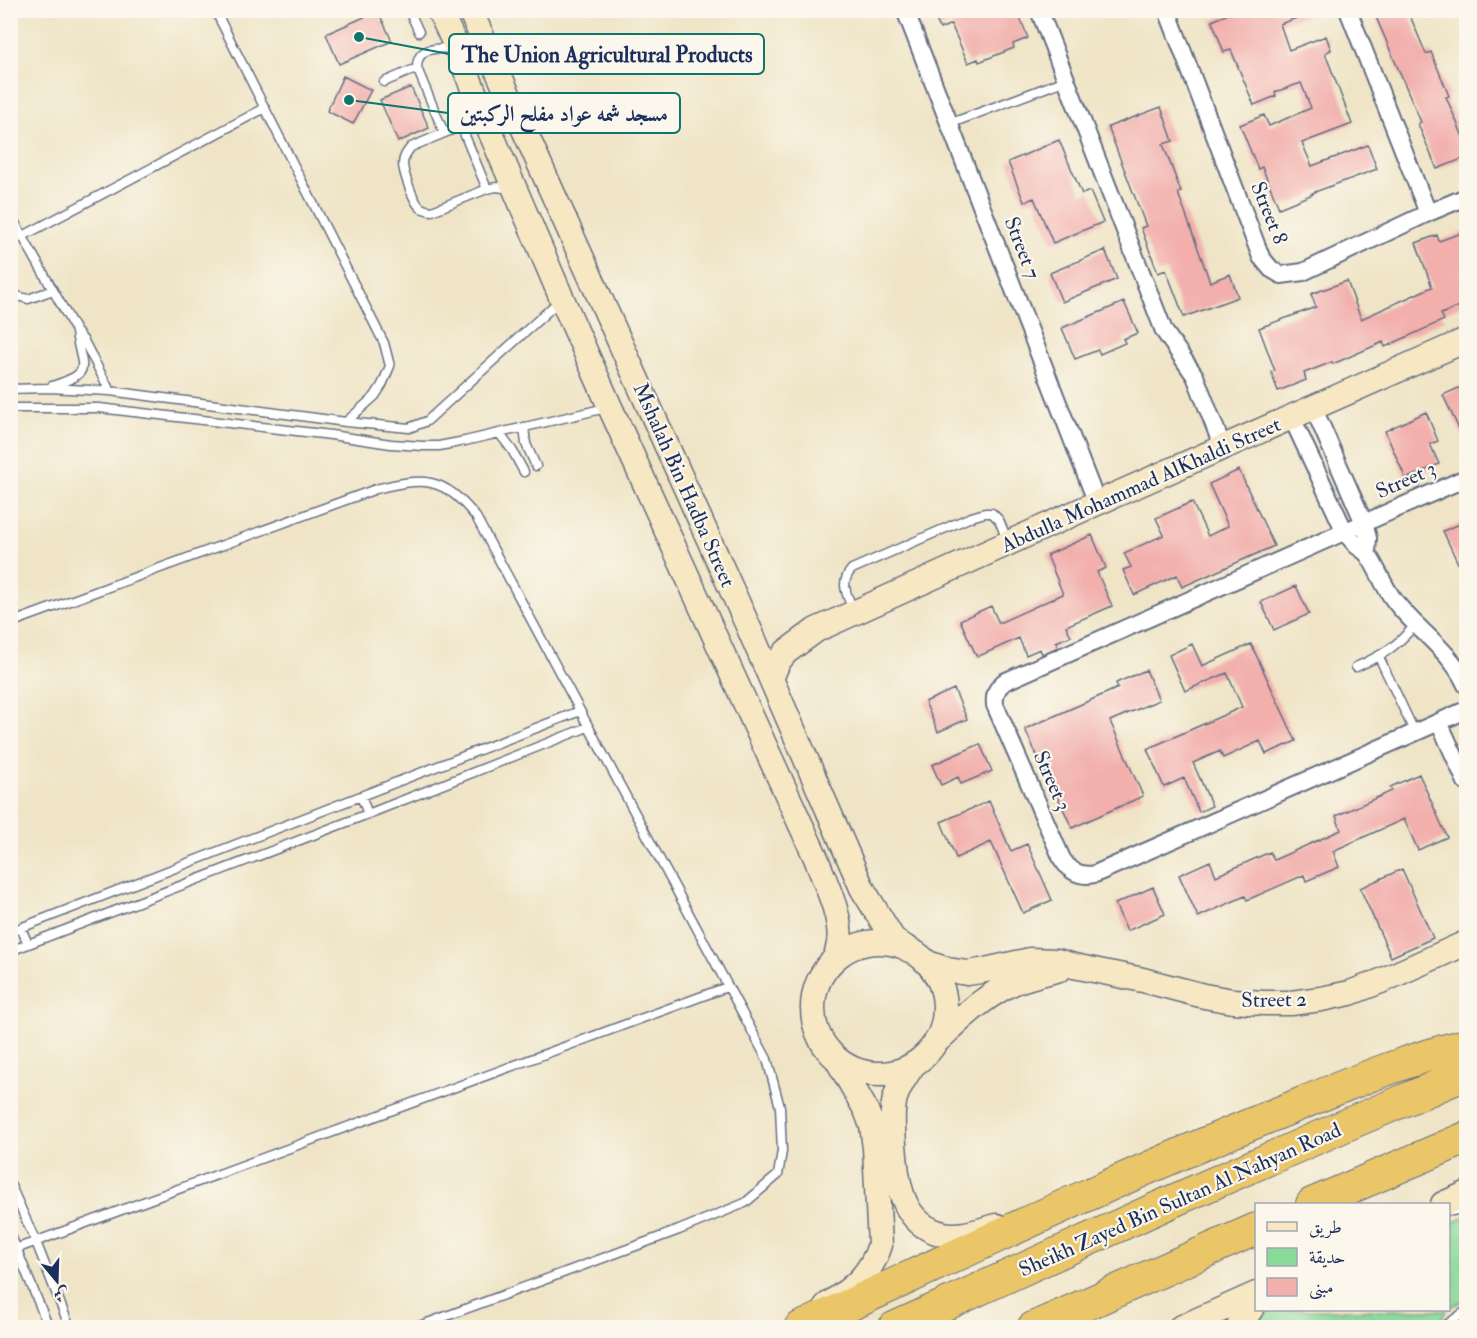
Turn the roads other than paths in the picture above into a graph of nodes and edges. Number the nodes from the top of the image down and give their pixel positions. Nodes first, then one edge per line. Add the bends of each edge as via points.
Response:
1 (215, 10) edge
2 (410, 10) edge
3 (439, 10) edge
4 (470, 10) edge
5 (904, 10) edge
6 (1039, 10) edge
7 (1167, 10) edge
8 (1348, 10) edge
9 (419, 32) dead end
10 (457, 48) junction
11 (417, 68) junction
12 (1066, 80) junction
13 (384, 82) dead end
14 (512, 102) junction
15 (265, 108) junction
16 (484, 117) junction
17 (949, 124) junction
18 (461, 126) junction
19 (444, 133) junction
20 (534, 153) junction
21 (503, 162) junction
22 (487, 189) junction
23 (515, 190) junction
24 (1467, 196) edge
25 (1428, 213) junction
26 (10, 214) edge
27 (23, 236) junction
28 (53, 290) junction
29 (10, 294) edge
30 (561, 299) junction
31 (76, 331) junction
32 (1467, 340) edge
33 (48, 388) junction
34 (10, 389) edge
35 (110, 392) junction
36 (610, 407) junction
37 (10, 408) edge
38 (1303, 413) junction
39 (346, 422) junction
40 (524, 427) junction
41 (499, 433) junction
42 (1223, 448) junction
43 (536, 466) dead end
44 (524, 472) dead end
45 (1467, 478) edge
46 (1097, 503) junction
47 (1364, 523) junction
48 (1345, 532) junction
49 (1008, 543) junction
50 (1367, 553) junction
51 (854, 612) junction
52 (10, 622) edge
53 (1416, 624) junction
54 (748, 626) junction
55 (816, 630) junction
56 (1379, 657) junction
57 (1356, 667) dead end
58 (771, 680) junction
59 (1467, 685) edge
60 (1467, 710) edge
61 (580, 711) junction
62 (1439, 722) junction
63 (588, 727) junction
64 (1415, 733) junction
65 (1467, 782) edge
66 (361, 796) junction
67 (368, 814) junction
68 (21, 928) junction
69 (10, 932) edge
70 (1467, 943) edge
71 (28, 945) junction
72 (10, 951) edge
73 (919, 957) junction
74 (835, 958) junction
75 (1074, 966) junction
76 (727, 987) junction
77 (935, 1042) junction
78 (1467, 1045) edge
79 (838, 1061) junction
80 (913, 1065) junction
81 (1467, 1074) edge
82 (1467, 1138) edge
83 (10, 1184) edge
84 (1467, 1194) edge
85 (1074, 1202) junction
86 (1314, 1203) edge
87 (1445, 1203) edge
88 (1467, 1208) edge
89 (1450, 1212) edge
90 (1255, 1230) edge
91 (10, 1233) edge
92 (36, 1242) junction
93 (14, 1250) edge
94 (1255, 1295) edge
95 (1255, 1305) edge
96 (1467, 1311) edge
97 (49, 1328) edge
98 (70, 1328) edge
99 (414, 1328) edge
100 (792, 1328) edge
101 (800, 1328) edge
102 (894, 1328) edge
103 (1033, 1328) edge
104 (1180, 1328) edge
105 (1238, 1328) edge
106 (1442, 1328) edge

1 - 15 lane
2 - 9 lane
3 - 10 street, Mshalah Bin Hadba Street
4 - 14 street, Mshalah Bin Hadba Street
5 - 17 street, Street 7
6 - 12 street
7 - 25 street, Street 8 via 1261,257 1271,269 1281,275 1303,272
8 - 25 street
10 - 11 lane via 423,52
10 - 16 street, Mshalah Bin Hadba Street
11 - 13 lane
11 - 19 lane
12 - 17 lane
12 - 42 street via 1164,331 1195,375
14 - 16 street via 501,118
14 - 20 street, Mshalah Bin Hadba Street
15 - 27 lane
15 - 39 lane via 384,343 390,366 375,396
16 - 18 lane
16 - 21 street, Mshalah Bin Hadba Street
17 - 46 street, Street 7
18 - 19 lane
18 - 22 lane
19 - 22 lane via 411,147 405,155 403,166 419,207 432,211
20 - 21 street via 512,146
20 - 54 street, Mshalah Bin Hadba Street
21 - 23 street, Mshalah Bin Hadba Street
22 - 23 lane
23 - 30 street, Mshalah Bin Hadba Street
24 - 25 street, Street 8
26 - 27 lane
27 - 28 lane
28 - 29 lane via 28,299
28 - 31 lane
30 - 36 street, Mshalah Bin Hadba Street
30 - 39 lane via 427,421 409,428
31 - 33 lane via 83,368 78,376
31 - 35 lane
32 - 38 street, Abdulla Mohammad AlKhaldi Street
33 - 34 lane
33 - 35 lane
35 - 39 lane
36 - 40 lane
36 - 74 street, Mshalah Bin Hadba Street via 816,858 835,909 839,934
37 - 41 lane via 99,408 423,446
38 - 42 street, Abdulla Mohammad AlKhaldi Street
38 - 47 street, Street 3
38 - 48 street, Street 3
40 - 41 lane
40 - 43 lane via 526,444
41 - 44 lane
42 - 46 street, Abdulla Mohammad AlKhaldi Street
45 - 47 street, Street 3
46 - 49 street, Abdulla Mohammad AlKhaldi Street
47 - 48 street, Street 3
47 - 50 street, Street 3
48 - 50 street, Street 3
48 - 64 street, Street 3 via 1004,682 996,692 995,705 1062,859 1071,870 1083,875 1095,874
49 - 51 street, Abdulla Mohammad AlKhaldi Street
49 - 51 lane via 999,520 992,513 985,513 852,569 844,583
50 - 53 street, Street 3 via 1394,600
51 - 55 street, Abdulla Mohammad AlKhaldi Street
52 - 61 lane via 376,489 425,481 463,500 476,517
53 - 56 lane via 1405,638
53 - 59 street, Street 3 via 1449,656
54 - 55 street, Abdulla Mohammad AlKhaldi Street via 778,637
54 - 58 street, Mshalah Bin Hadba Street
55 - 58 street, Abdulla Mohammad AlKhaldi Street via 786,652
56 - 57 lane
56 - 64 lane
58 - 73 street, Mshalah Bin Hadba Street via 862,888 893,939
60 - 62 street, Street 3
61 - 63 lane
61 - 66 lane
62 - 64 street, Street 3
62 - 65 street
63 - 67 lane
63 - 76 lane
66 - 67 lane
66 - 68 lane
67 - 71 lane
68 - 69 lane
68 - 71 lane
70 - 75 street, Street 2 via 1350,993 1292,1003 1233,1001
71 - 72 lane
73 - 74 street via 891,943 871,942
73 - 75 street, Street 2 via 948,970 967,973 1030,960
73 - 77 street via 937,977 943,993 945,1010
74 - 79 street via 814,991 812,1010 825,1047
75 - 77 street, Street 2 via 1013,983 976,1005
76 - 92 lane
76 - 99 lane via 767,1059 780,1107 782,1151 778,1175 745,1203
77 - 80 street
78 - 85 highway via 1388,1069
79 - 80 street via 852,1069 883,1074
79 - 100 street via 872,1126 880,1245 859,1281
80 - 85 street via 895,1098 893,1123 900,1189 915,1218 943,1234 960,1235
81 - 102 highway, Sheikh Zayed Bin Sultan Al Nahyan Road via 1186,1195
82 - 86 highway
83 - 92 lane
84 - 87 street
85 - 101 highway
88 - 89 lane
90 - 103 highway
91 - 93 lane
92 - 93 lane
92 - 98 lane
93 - 97 lane
94 - 104 street
95 - 105 street
96 - 106 lane

